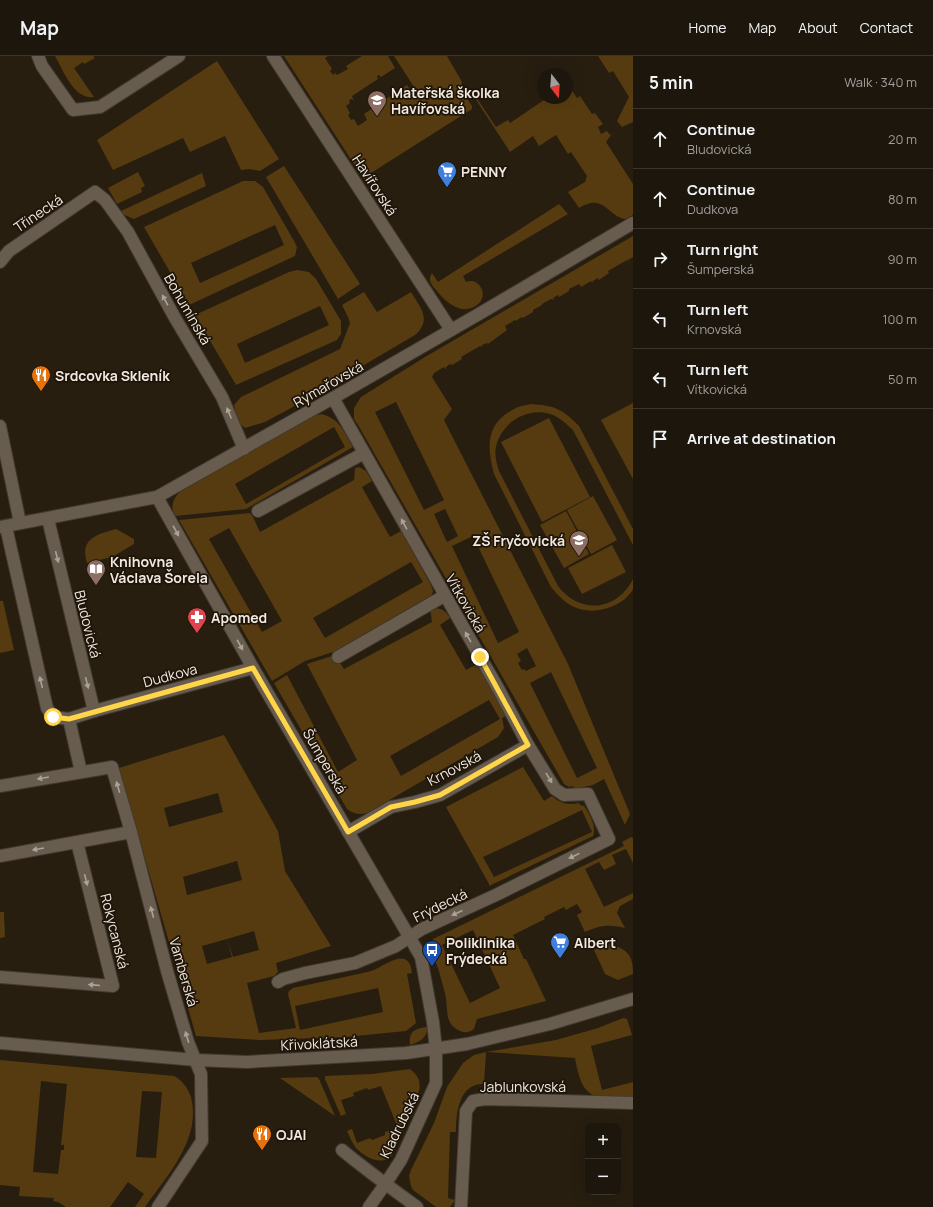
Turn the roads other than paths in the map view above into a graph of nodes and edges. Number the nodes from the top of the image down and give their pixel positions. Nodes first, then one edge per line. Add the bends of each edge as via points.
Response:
1 (38, 56) edge
2 (179, 56) edge
3 (273, 56) edge
4 (95, 192) joint
5 (633, 223) edge
6 (0, 262) edge
7 (451, 330) junction
8 (334, 398) junction
9 (0, 426) edge
10 (244, 449) junction
11 (364, 453) junction
12 (157, 497) junction
13 (258, 511) dead end
14 (48, 519) junction
15 (20, 523) junction
16 (3, 527) edge
17 (444, 596) junction
18 (338, 657) dead end
19 (253, 668) junction
20 (94, 711) junction
21 (69, 719) junction
22 (528, 745) junction
23 (81, 772) junction
24 (0, 786) edge
25 (131, 832) junction
26 (348, 832) junction
27 (610, 839) joint
28 (77, 842) junction
29 (0, 856) edge
30 (410, 936) junction
31 (0, 977) edge
32 (278, 982) dead end
33 (633, 999) edge
34 (0, 1043) edge
35 (436, 1050) junction
36 (196, 1060) junction
37 (633, 1103) edge
38 (342, 1150) dead end
39 (386, 1183) junction
40 (158, 1207) edge
41 (369, 1207) edge
42 (417, 1207) edge
43 (461, 1207) edge

1 - 2 street via 42,66 73,110 100,107
3 - 7 street, Havířovská
4 - 6 street, Třinecká via 9,251
10 -> 4 street, Bohumínská via 222,397 128,232 105,200
5 - 7 street, Rýmařovská
7 - 8 street, Rýmařovská
8 - 10 street, Rýmařovská
8 - 11 street, Vítkovická
9 - 15 street
10 - 12 street, Rýmařovská
11 - 13 street
17 -> 11 street, Vítkovická
12 - 14 street, Rýmařovská
12 -> 19 street, Šumperská
14 - 15 street, Rýmařovská
14 -> 20 street, Bludovická
15 - 16 street, Rýmařovská
21 -> 16 street via 53,717 47,708
17 - 18 street
22 -> 17 street, Vítkovická
19 - 20 street, Dudkova
19 - 26 street, Šumperská
20 - 21 street
21 - 23 street
22 - 26 street, Krnovská via 440,795 391,807
22 -> 27 street, Vítkovická via 556,789 564,795 588,794
23 -> 24 street
25 -> 23 street, Vamberská via 112,767
25 - 28 street
36 -> 25 street, Vamberská via 188,1042 167,971
26 - 30 street, Šumperská
27 -> 30 street, Frýdecká
28 -> 29 street
28 -> 31 street, Rokycanská via 114,986
30 - 32 street, Frýdecká via 396,946 355,963 305,973
30 - 35 street, Šumperská via 421,957
33 - 35 street, Křivoklátská via 550,1024
34 - 36 street, Křivoklátská
35 - 36 street, Křivoklátská via 247,1062
35 - 39 street, Kladrubská via 436,1083 401,1160
36 - 40 street, Vamberská via 200,1074 202,1141
37 - 43 street, Jablunkovská via 485,1099 473,1101 466,1111
38 - 39 street
39 - 41 street, Kladrubská
39 - 42 street

